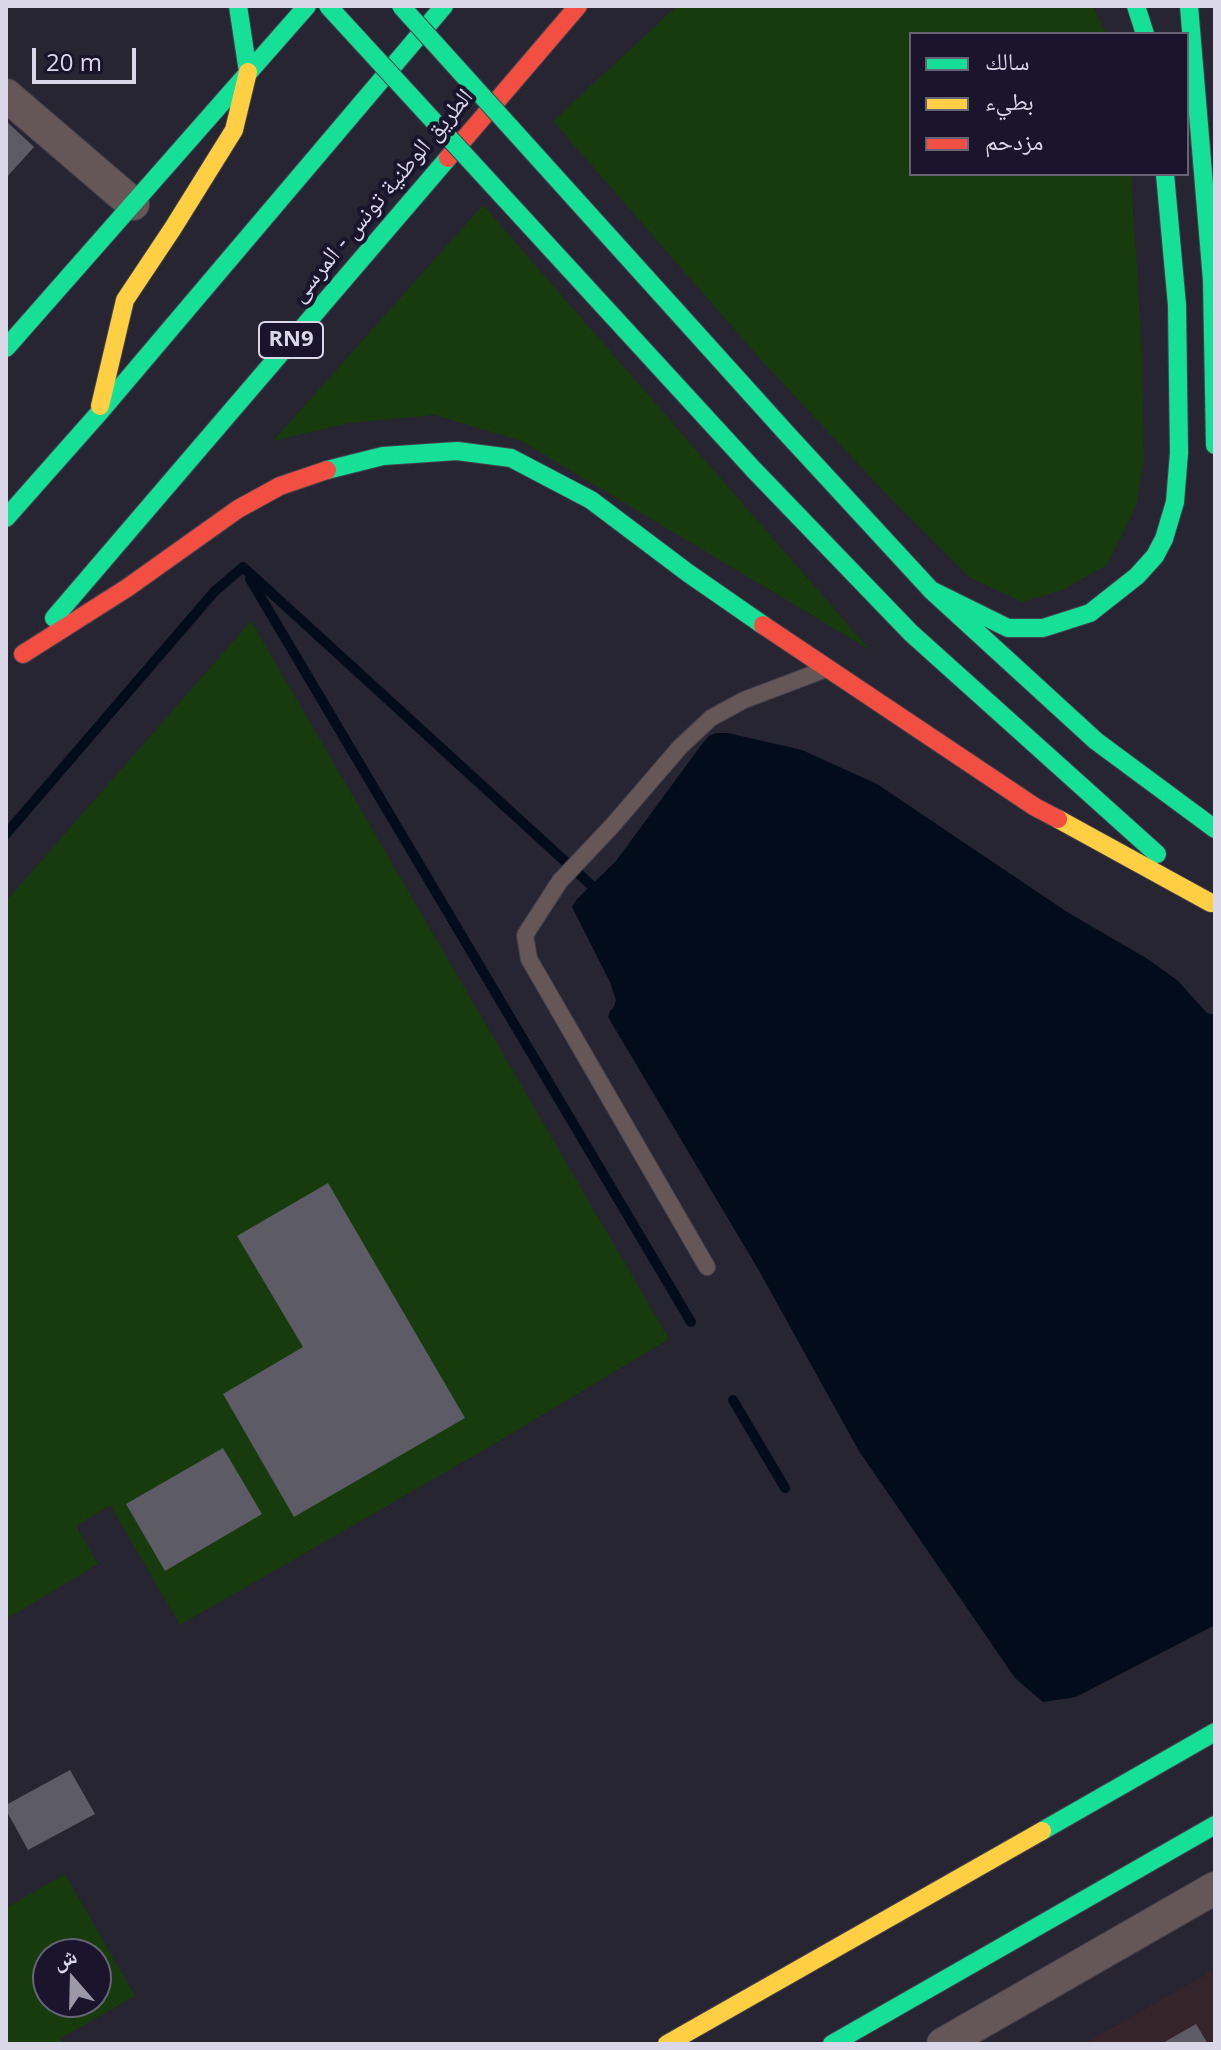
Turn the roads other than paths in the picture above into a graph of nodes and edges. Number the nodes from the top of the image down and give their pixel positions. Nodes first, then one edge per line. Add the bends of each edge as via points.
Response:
1 (238, 6) edge
2 (307, 6) edge
3 (328, 6) edge
4 (401, 6) edge
5 (444, 6) edge
6 (578, 6) edge
7 (601, 6) edge
8 (1136, 6) edge
9 (1189, 6) edge
10 (555, 31) junction
11 (1144, 32) edge
12 (248, 72) junction
13 (6, 95) edge
14 (1165, 176) edge
15 (133, 204) junction
16 (6, 348) edge
17 (99, 413) junction
18 (1215, 445) edge
19 (6, 518) edge
20 (931, 590) junction
21 (826, 669) junction
22 (1215, 829) edge
23 (1213, 904) edge
24 (707, 1267) dead end
25 (1215, 1732) edge
26 (1215, 1825) edge
27 (1215, 1888) edge
28 (667, 2044) edge
29 (832, 2044) edge
30 (943, 2044) edge

1 - 12 main road
2 - 12 main road
3 - 23 main road, bridge via 911,633
4 - 20 main road, bridge
5 - 17 main road
6 - 10 main road, الطريق الوطنية تونس - المرسى / RN9
7 - 10 main road
8 - 11 main road
9 - 18 main road via 1212,280
10 - 21 main road, الطريق الوطنية تونس - المرسى / RN9 via 19,659 238,509 280,486 383,456 457,451 511,458 591,500
12 - 15 main road
12 - 17 main road via 234,130 125,300
13 - 15 street
14 - 20 main road via 1177,305 1179,453 1175,502 1155,556 1090,613 1043,628 1008,628
15 - 16 main road
17 - 19 main road
20 - 22 main road via 1096,741
21 - 23 main road via 1035,807
21 - 24 lane via 711,718 560,881 525,935 529,959
25 - 28 main road
26 - 29 main road
27 - 30 street

